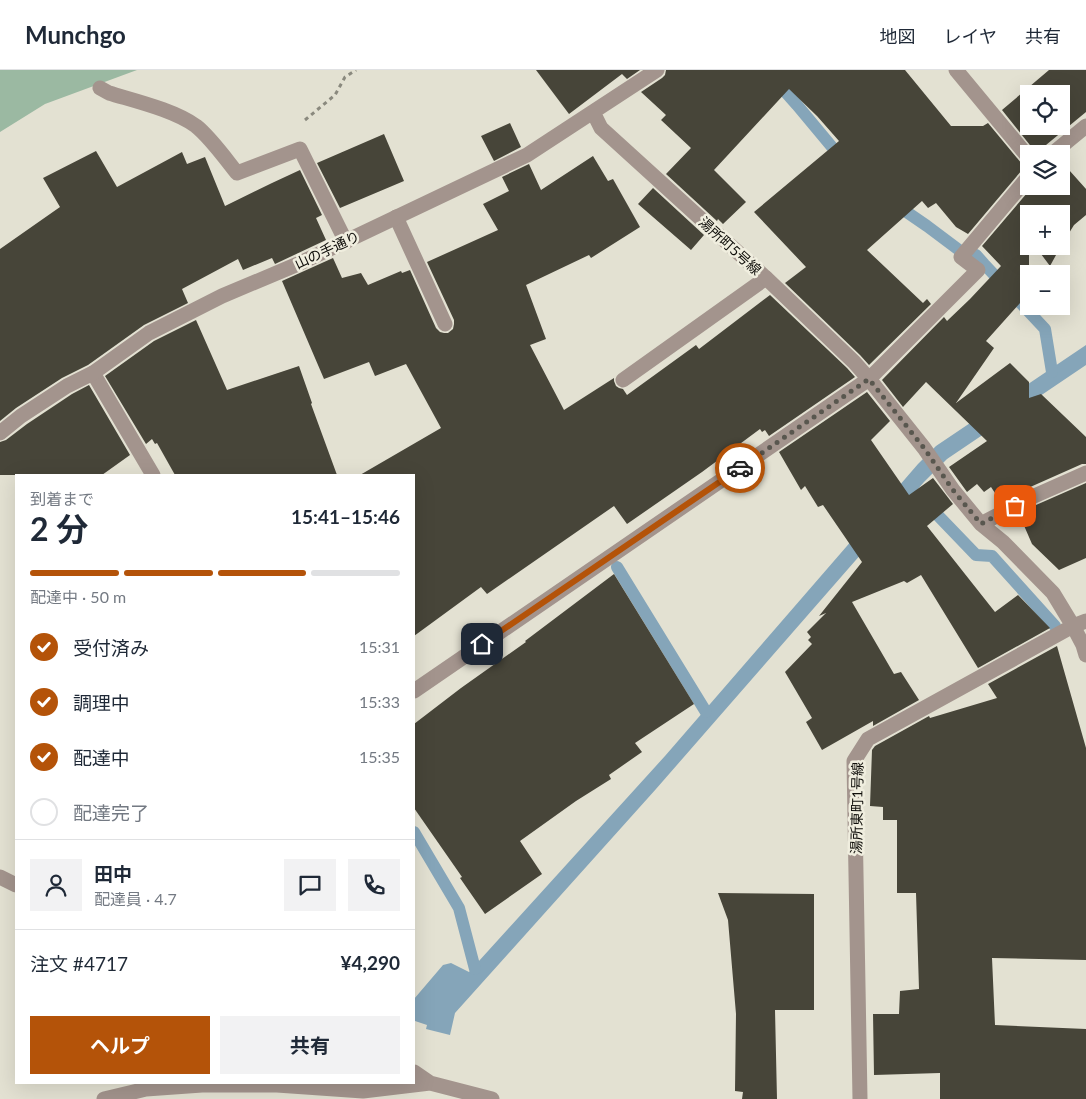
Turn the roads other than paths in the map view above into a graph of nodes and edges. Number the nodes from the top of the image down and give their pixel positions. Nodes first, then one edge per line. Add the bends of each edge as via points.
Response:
1 (657, 70) edge
2 (956, 70) edge
3 (100, 88) dead end
4 (593, 112) junction
5 (1086, 126) edge
6 (1063, 145) edge
7 (1020, 147) edge
8 (1020, 187) edge
9 (396, 218) junction
10 (346, 242) junction
11 (766, 278) junction
12 (445, 324) dead end
13 (93, 373) junction
14 (869, 379) junction
15 (622, 380) dead end
16 (0, 433) edge
17 (1086, 473) edge
18 (152, 474) edge
19 (981, 524) junction
20 (1079, 624) edge
21 (1086, 655) edge
22 (415, 690) edge
23 (0, 877) edge
24 (15, 884) edge
25 (415, 1073) edge
26 (430, 1083) junction
27 (104, 1099) edge
28 (492, 1099) edge
29 (860, 1099) edge

1 - 4 street, 山の手通り
2 - 7 street
3 - 10 street via 181,117 197,127 237,173 300,149
4 - 9 street, 山の手通り via 527,155
4 - 11 street, 湯所町5号線 via 601,128
5 - 6 street
8 - 14 street via 961,257 978,270
9 - 10 street, 山の手通り
9 - 12 street
10 - 13 street, 山の手通り via 222,296 149,333
11 - 14 street, 湯所町5号線
11 - 15 street
13 - 16 street, 山の手通り via 67,386
13 - 18 street
14 - 19 street, 湯所町5号線
14 - 22 street
17 - 19 street
19 - 20 street, 湯所町5号線 via 1053,593
20 - 21 street, 湯所町5号線
20 - 29 street, 湯所東町1号線 via 868,738 854,761
23 - 24 street
25 - 26 street
26 - 27 street via 363,1092 202,1085 146,1089
26 - 28 street

